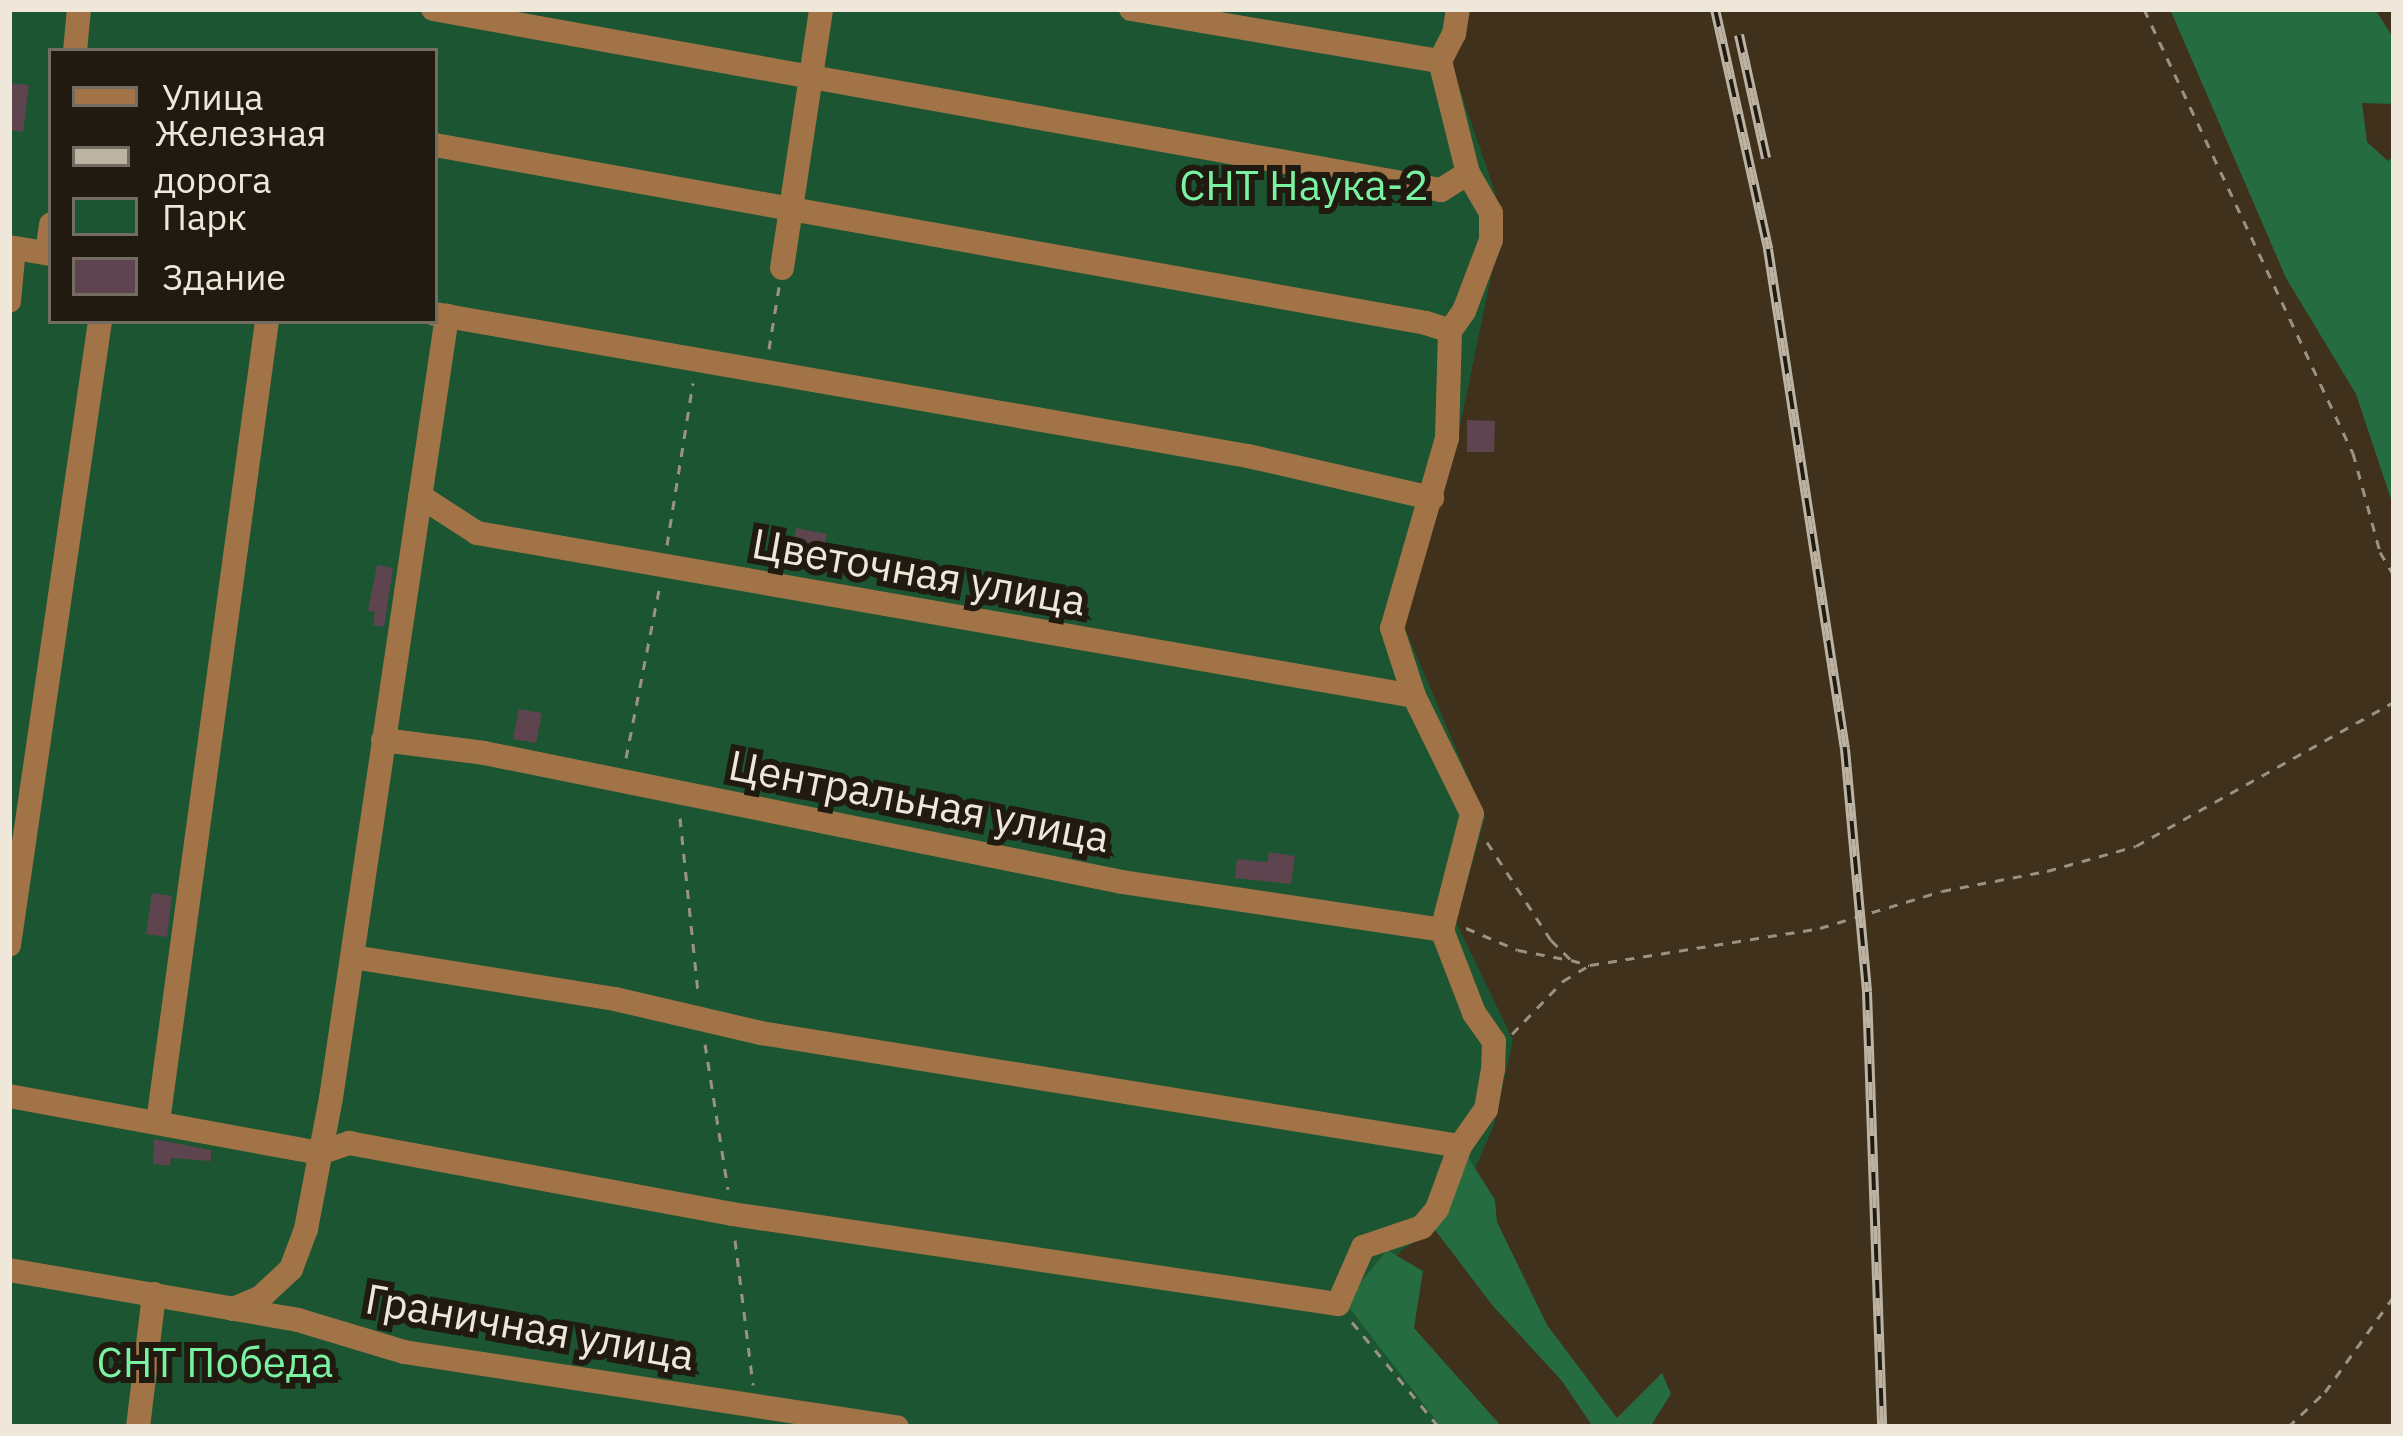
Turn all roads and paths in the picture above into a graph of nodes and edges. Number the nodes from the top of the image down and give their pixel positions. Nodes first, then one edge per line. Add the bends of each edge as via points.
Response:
1 (79, 9) edge
2 (433, 9) edge
3 (821, 9) edge
4 (1131, 9) edge
5 (1458, 9) edge
6 (2144, 9) edge
7 (74, 48) edge
8 (1440, 61) junction
9 (811, 77) junction
10 (438, 146) edge
11 (1468, 173) junction
12 (792, 211) junction
13 (12, 248) edge
14 (48, 253) edge
15 (782, 268) joint
16 (9, 301) edge
17 (441, 315) edge
18 (100, 324) edge
19 (267, 324) edge
20 (1450, 331) junction
21 (698, 358) junction
22 (766, 370) junction
23 (420, 496) junction
24 (1432, 499) junction
25 (664, 566) junction
26 (2394, 575) edge
27 (1414, 696) junction
28 (2394, 702) edge
29 (383, 740) junction
30 (621, 781) junction
31 (1472, 814) junction
32 (1442, 930) junction
33 (9, 945) edge
34 (352, 957) junction
35 (1571, 960) junction
36 (1589, 965) junction
37 (1494, 1042) junction
38 (9, 1096) edge
39 (158, 1122) junction
40 (1460, 1146) junction
41 (320, 1153) junction
42 (732, 1214) junction
43 (9, 1270) edge
44 (154, 1294) junction
45 (2394, 1296) edge
46 (1338, 1304) junction
47 (233, 1309) junction
48 (756, 1405) junction
49 (138, 1427) edge
50 (897, 1427) edge
51 (1439, 1427) edge
52 (2288, 1427) edge

1 - 7 street
2 - 9 street
3 - 9 street
4 - 8 street
5 - 8 street
6 - 26 path via 2353,452 2380,552
8 - 11 street
9 - 11 street via 1441,190
9 - 12 street
10 - 12 street
11 - 20 street via 1491,213 1491,240
12 - 15 street
12 - 20 street
13 - 14 street
13 - 16 street
15 - 22 path
17 - 21 street
17 - 23 street
18 - 33 street
19 - 39 street
20 - 24 street via 1447,439
21 - 22 street
21 - 25 path
22 - 24 street via 1248,456
23 - 25 street, Цветочная улица via 477,533
23 - 29 street
24 - 27 street via 1392,628
25 - 27 street, Цветочная улица
25 - 30 path
27 - 31 street
28 - 36 path via 2136,846 1820,928
29 - 30 street, Центральная улица
29 - 34 street
30 - 32 street, Центральная улица via 1122,882
31 - 32 street
31 - 35 path
32 - 35 path via 1453,925
32 - 37 street
34 - 40 street via 615,999 760,1033
34 - 41 street
35 - 36 path
36 - 37 path via 1519,1030
37 - 40 street via 1486,1109
38 - 39 street
39 - 41 street
40 - 46 street via 1438,1209 1422,1227 1363,1246
41 - 42 street via 350,1144
41 - 47 street via 291,1269 261,1297
42 - 46 street
42 - 48 path
43 - 44 street, Граничная улица
44 - 47 street, Граничная улица
44 - 49 street
45 - 52 path via 2325,1392
46 - 51 path
47 - 48 street, Граничная улица via 404,1352
48 - 50 street, Граничная улица

